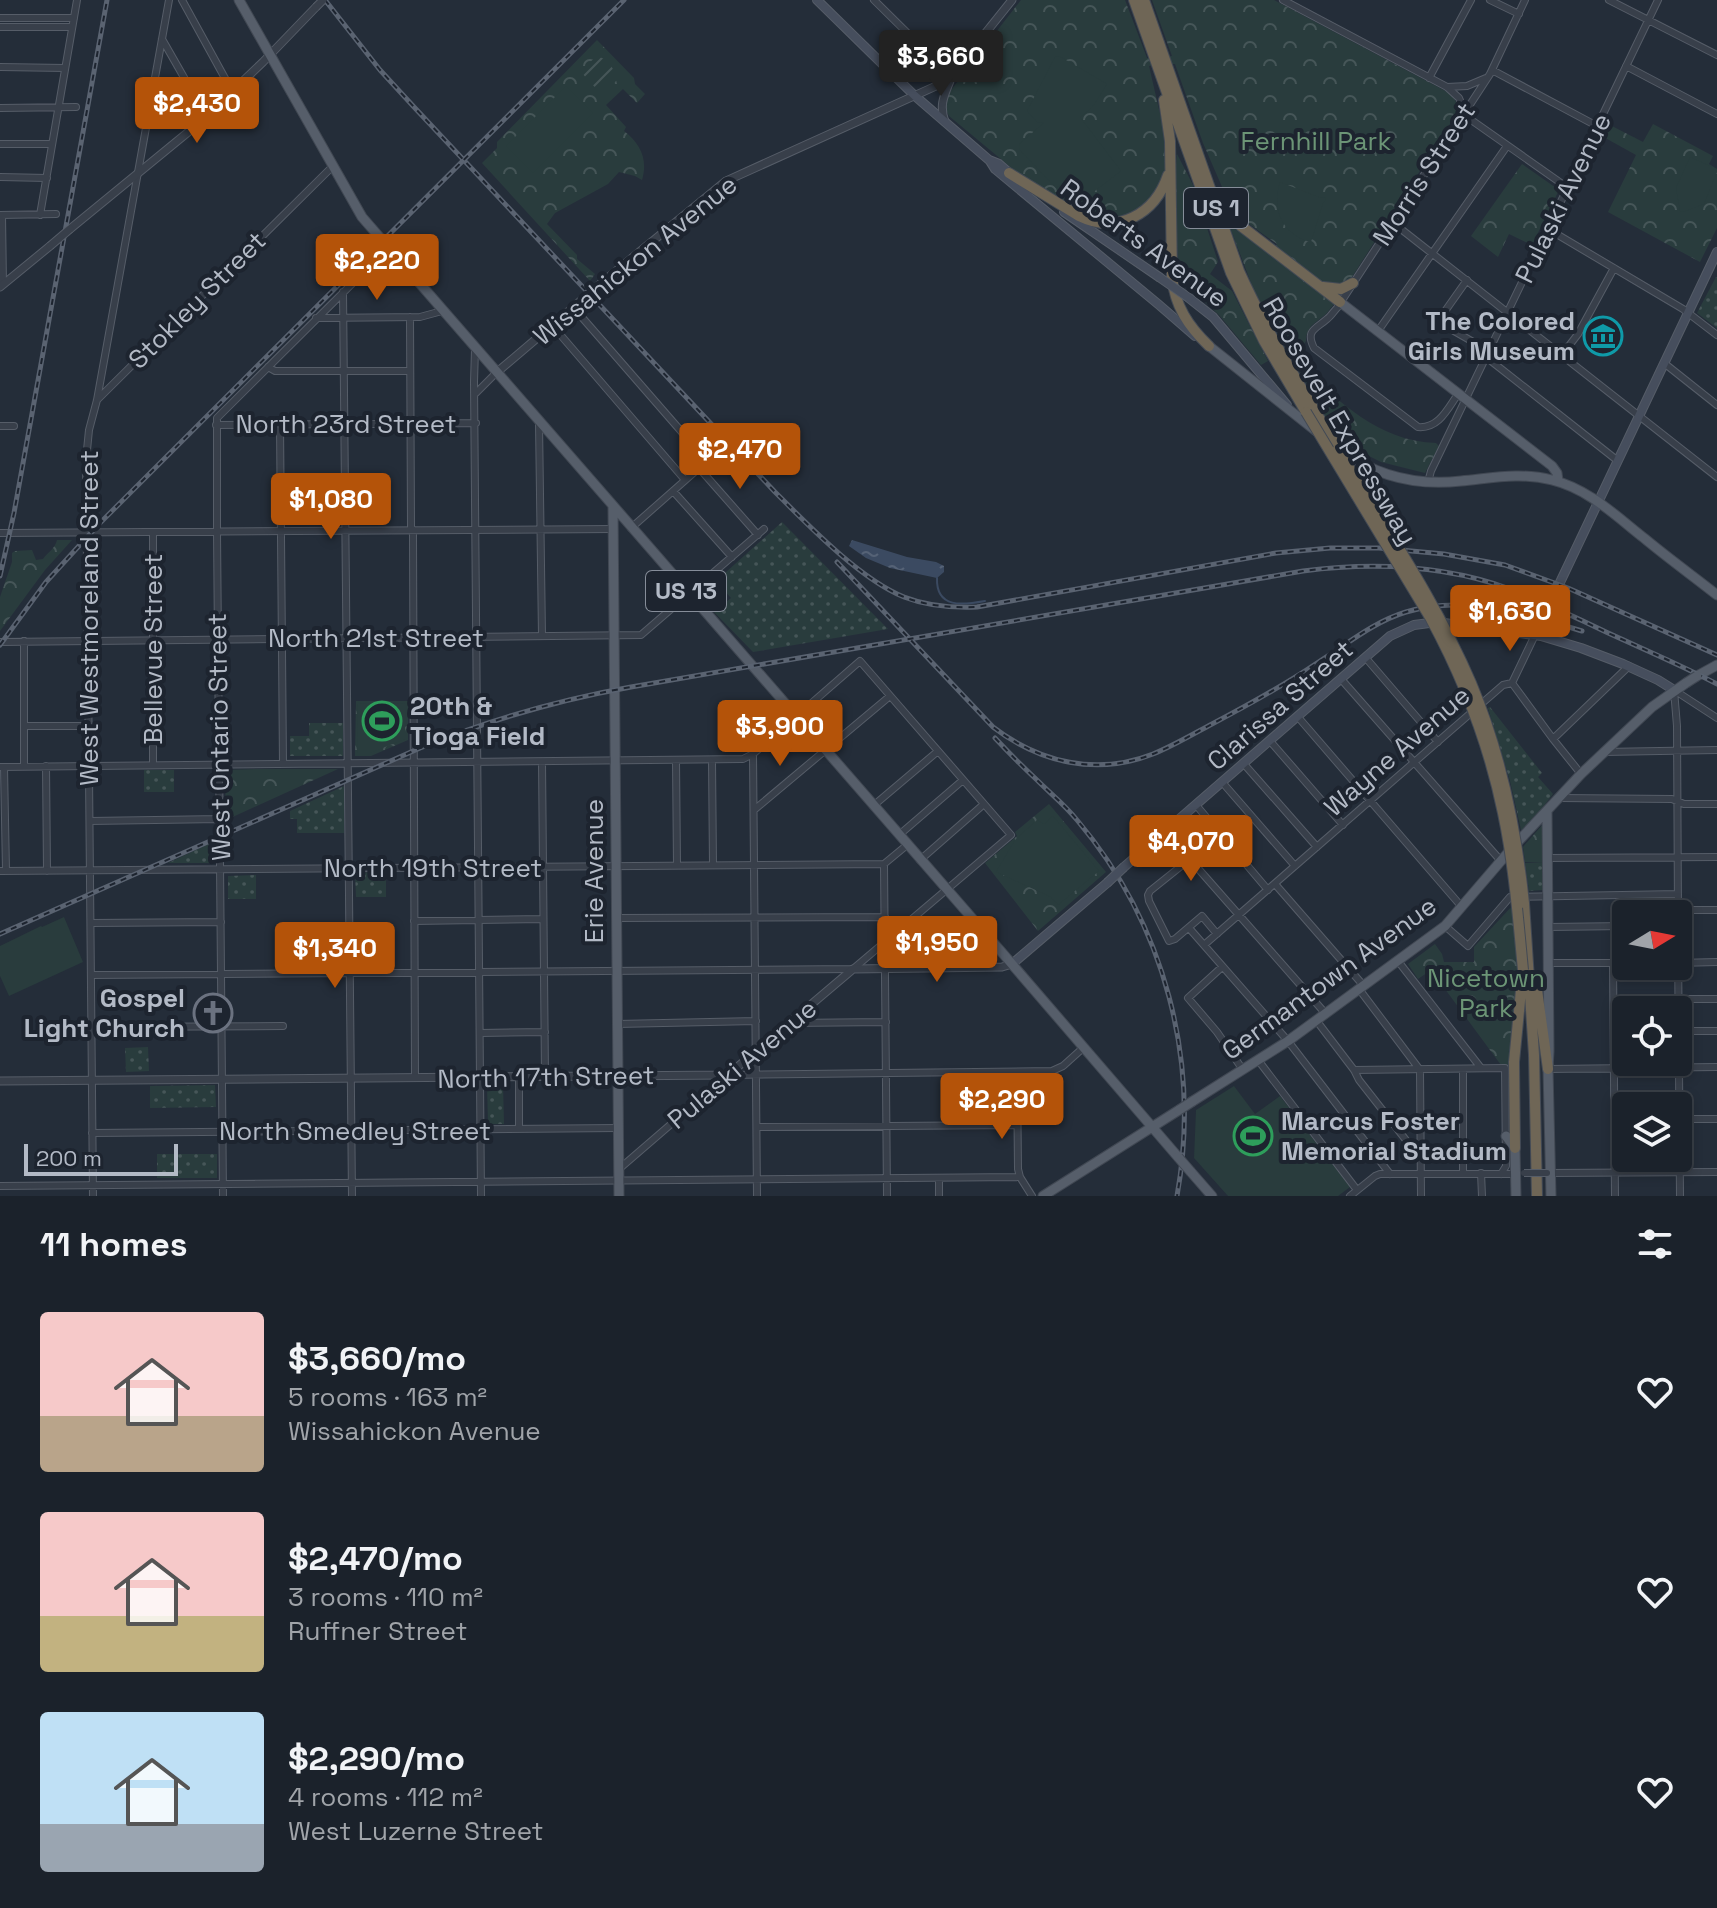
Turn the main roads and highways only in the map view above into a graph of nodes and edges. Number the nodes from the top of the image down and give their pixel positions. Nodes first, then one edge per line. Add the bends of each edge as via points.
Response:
1 (239, 0) edge
2 (817, 0) edge
3 (1134, 0) edge
4 (1144, 0) edge
5 (1158, 65) junction
6 (989, 160) junction
7 (1171, 161) junction
8 (1202, 167) junction
9 (1009, 173) junction
10 (1717, 252) edge
11 (1714, 268) edge
12 (1353, 283) road end
13 (1321, 287) junction
14 (1340, 302) joint
15 (1209, 346) junction
16 (1309, 409) junction
17 (1292, 411) junction
18 (1558, 481) junction
19 (1598, 502) junction
20 (613, 507) junction
21 (631, 528) junction
22 (614, 546) junction
23 (1716, 593) edge
24 (1535, 635) junction
25 (1717, 665) edge
26 (1674, 690) junction
27 (1547, 811) junction
28 (1012, 964) junction
29 (1529, 970) junction
30 (1548, 1069) junction
31 (1152, 1127) junction
32 (1506, 1136) road end
33 (1515, 1148) junction
34 (619, 1196) edge
35 (1043, 1196) edge
36 (1212, 1196) edge
37 (1516, 1196) edge
38 (1530, 1196) edge
39 (1537, 1196) edge
40 (1551, 1196) edge

1 - 20 main road, US 13 via 358,213
2 - 6 main road, Roberts Avenue
3 - 5 highway, Roosevelt Expressway / US 1
4 - 8 highway, Roosevelt Expressway / US 1
5 - 7 highway
5 - 16 highway, Roosevelt Expressway / US 1 via 1231,273 1264,341
6 - 9 main road, Roberts Avenue
6 - 15 main road, Roberts Avenue
7 - 9 highway via 1152,204 1130,219 1111,223 1085,219
7 - 15 highway via 1174,291 1187,322
8 - 13 highway via 1234,219
8 - 16 highway, Roosevelt Expressway / US 1 via 1255,306
9 - 17 main road, Roberts Avenue, bridge via 1213,317
10 - 11 main road, Wayne Avenue
11 - 19 main road, Wayne Avenue
12 - 13 highway
13 - 14 highway
14 - 18 main road via 1552,466
15 - 17 main road, Roberts Avenue
16 - 29 highway, Roosevelt Expressway / US 1, bridge via 1426,611 1471,705 1503,811
16 - 29 highway, Roosevelt Expressway / US 1, bridge via 1442,621 1471,684 1507,791
17 - 18 main road, Roberts Avenue via 1336,448 1393,476 1428,482 1512,475
18 - 19 main road, Roberts Avenue
19 - 23 main road, Roberts Avenue
19 - 24 main road, Wayne Avenue
20 - 21 main road, US 13
20 - 22 main road, Erie Avenue
21 - 22 main road
21 - 28 main road, US 13
22 - 34 main road, Erie Avenue
24 - 26 main road, Clarissa Street via 1629,666
24 - 28 main road, Clarissa Street, bridge via 1450,622 1426,622 1396,633
25 - 26 main road, Germantown Avenue, bridge
26 - 27 main road, Germantown Avenue via 1603,752
27 - 30 main road
27 - 31 main road, Germantown Avenue, bridge via 1445,926 1288,1041
28 - 31 main road, US 13
29 - 30 highway
29 - 33 highway via 1514,1062
29 - 38 highway, Roosevelt Expressway / US 1
29 - 39 highway, Roosevelt Expressway / US 1
30 - 40 main road
31 - 35 main road, Germantown Avenue
31 - 36 main road, US 13, bridge
32 - 33 main road
33 - 37 main road via 1520,1174

